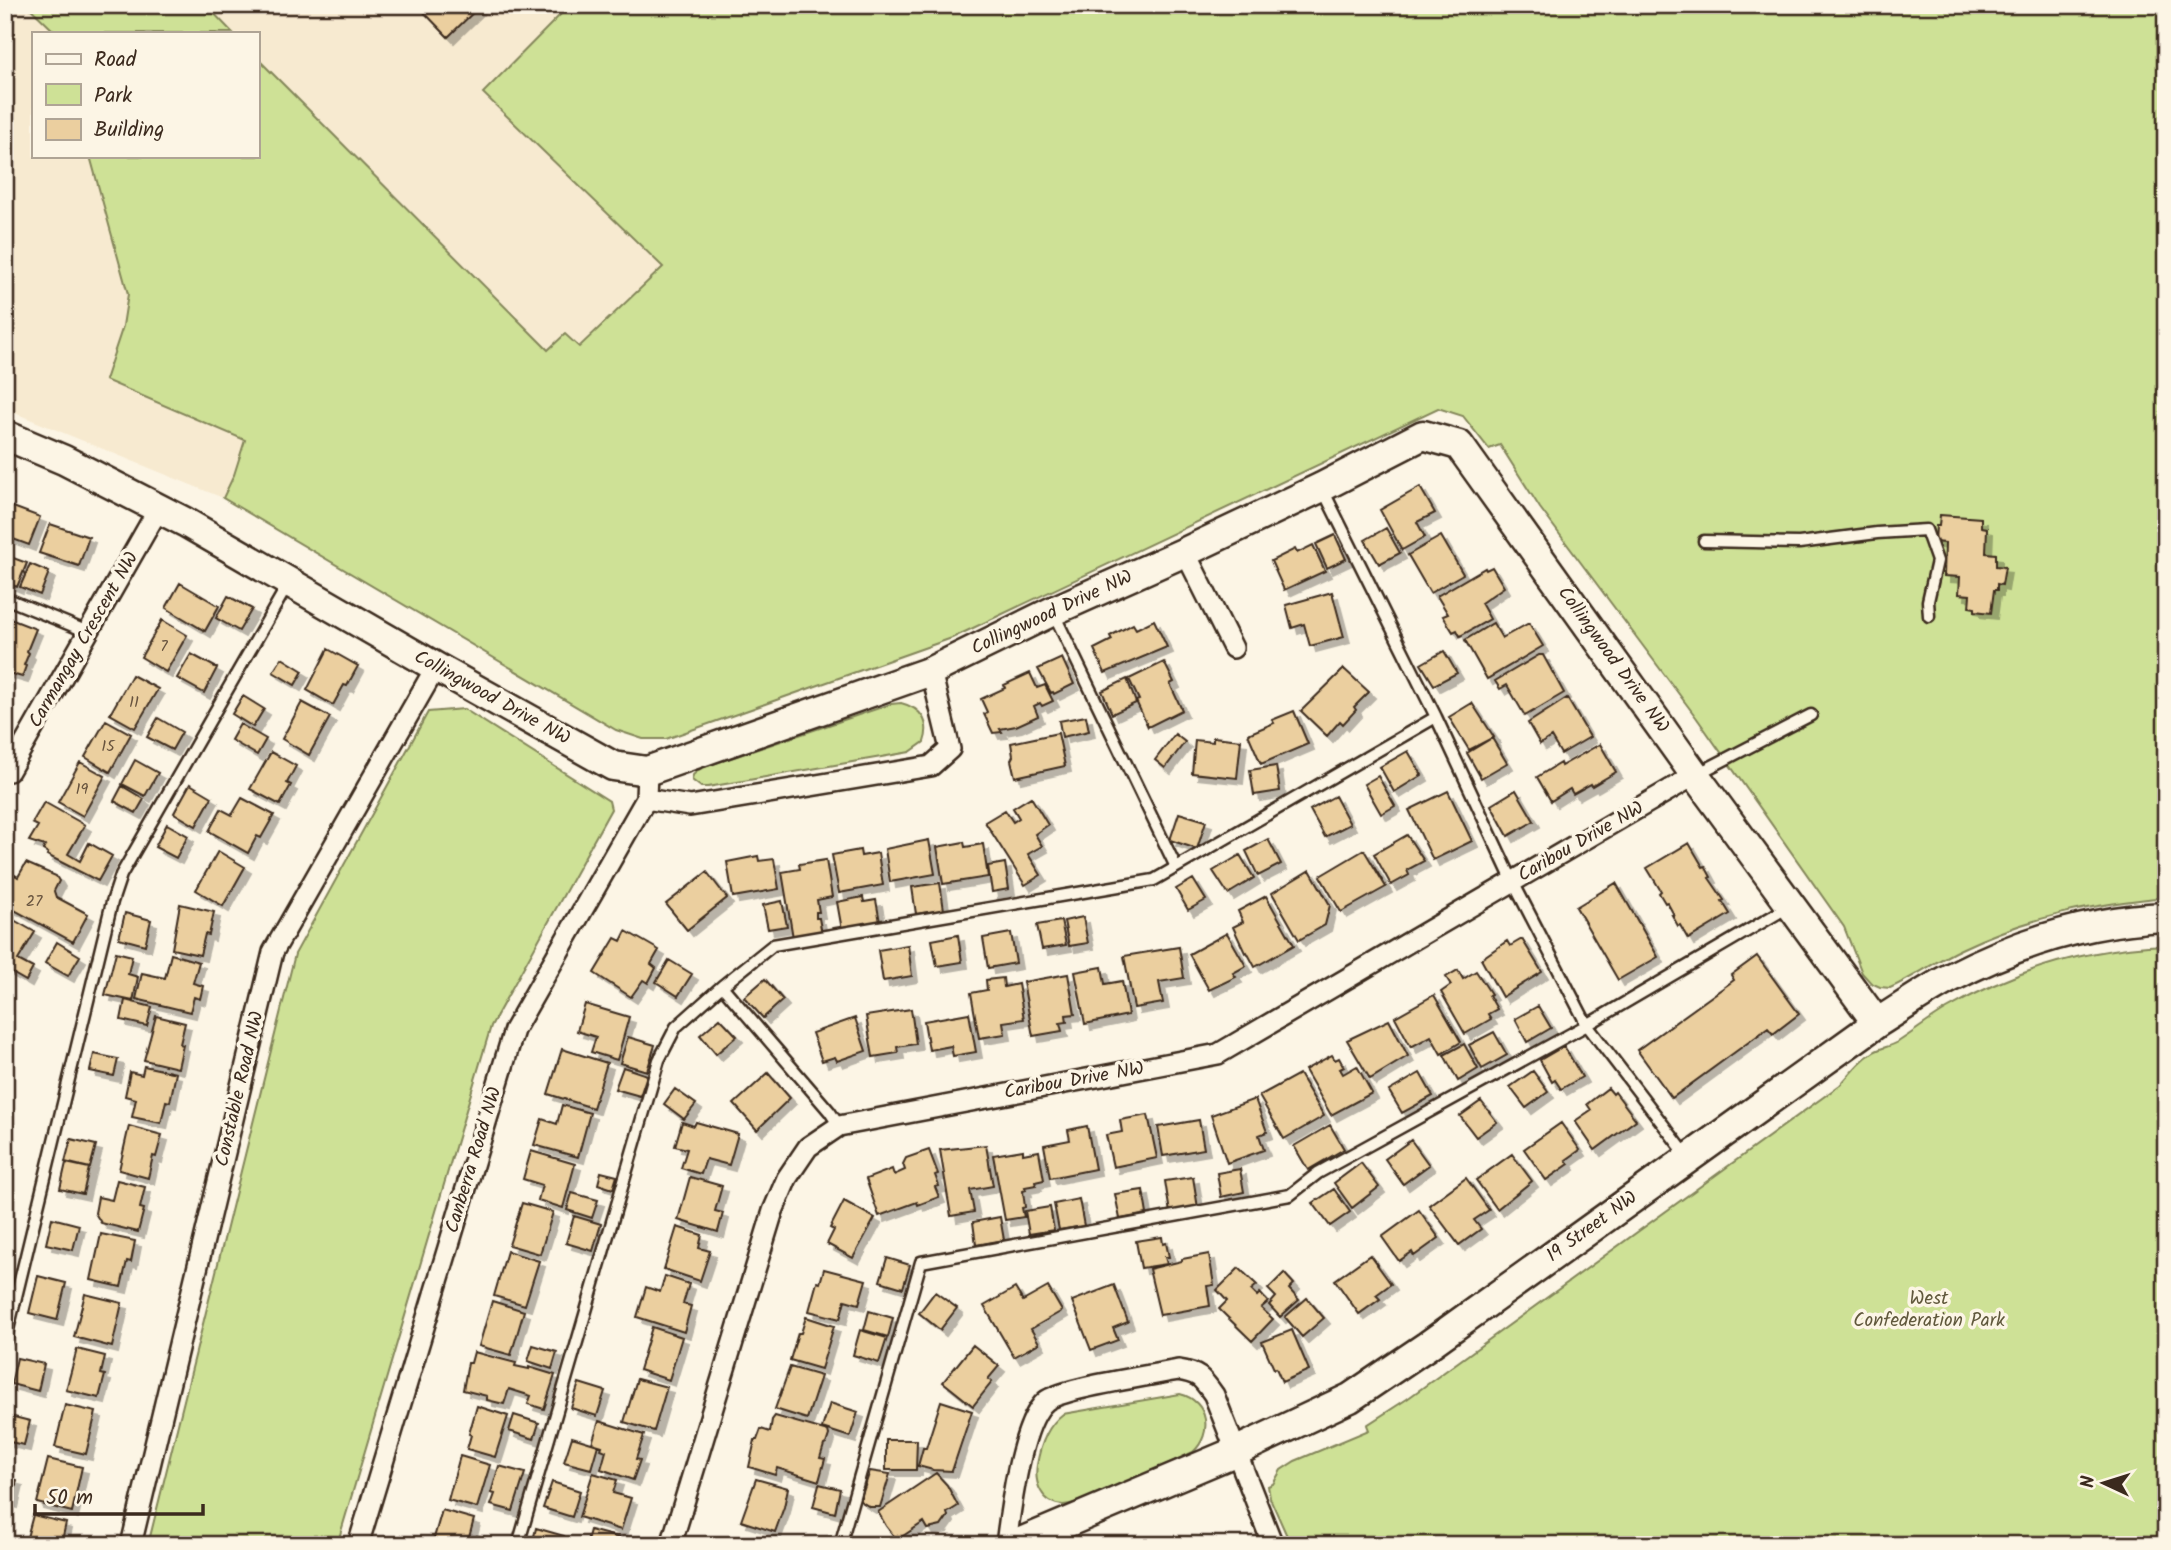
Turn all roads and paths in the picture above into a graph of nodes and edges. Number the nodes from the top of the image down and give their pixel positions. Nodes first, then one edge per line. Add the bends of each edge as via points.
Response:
1 (5, 435) edge
2 (1322, 487) junction
3 (159, 508) junction
4 (1704, 541) dead end
5 (1185, 552) junction
6 (289, 582) junction
7 (5, 598) edge
8 (1053, 611) junction
9 (1929, 616) dead end
10 (88, 632) junction
11 (1233, 648) dead end
12 (436, 667) junction
13 (931, 671) junction
14 (1811, 715) dead end
15 (1436, 717) junction
16 (647, 771) junction
17 (6, 773) edge
18 (1695, 775) junction
19 (646, 799) junction
20 (1176, 867) junction
21 (1513, 882) junction
22 (1790, 906) junction
23 (2166, 917) edge
24 (722, 986) junction
25 (1877, 1023) junction
26 (1587, 1025) junction
27 (839, 1126) junction
28 (1689, 1158) junction
29 (5, 1342) edge
30 (1237, 1451) junction
31 (131, 1545) edge
32 (358, 1545) edge
33 (518, 1545) edge
34 (671, 1545) edge
35 (839, 1545) edge
36 (1006, 1545) edge
37 (1014, 1545) edge
38 (1273, 1545) edge

1 - 3 street, Collingwood Drive NW
2 - 5 street, Collingwood Drive NW
2 - 15 lane
2 - 18 street, Collingwood Drive NW via 1423,435 1459,444
3 - 6 street, Collingwood Drive NW
3 - 10 street, Carmangay Crescent NW
4 - 9 lane via 1799,542 1926,530 1937,561
5 - 8 street, Collingwood Drive NW
5 - 11 street
6 - 12 street, Collingwood Drive NW
6 - 29 lane via 121,875
7 - 10 lane
8 - 13 street, Collingwood Drive NW
8 - 20 lane
10 - 17 street, Carmangay Crescent NW
12 - 16 street, Collingwood Drive NW via 612,766
12 - 31 street, Constable Road NW via 273,952
13 - 16 street, Collingwood Drive NW
13 - 19 street via 950,748 931,766 690,806
14 - 18 lane
15 - 20 lane
15 - 21 lane
16 - 19 street, Canberra Road NW
18 - 21 street, Caribou Drive NW
18 - 22 street, Collingwood Drive NW
19 - 32 street, Canberra Road NW via 514,1030
20 - 24 lane via 1154,880 773,945
21 - 26 lane
21 - 27 street, Caribou Drive NW via 1218,1054
22 - 25 street, Collingwood Drive NW
22 - 26 lane
23 - 25 street, 19 Street NW via 2054,934 1948,979
24 - 27 lane
24 - 33 lane via 676,1027 659,1060
25 - 28 street, 19 Street NW
26 - 28 lane
26 - 35 lane via 1318,1173 1290,1195 921,1262
27 - 34 street, Caribou Drive NW via 808,1147 787,1178 773,1211
28 - 30 street, 19 Street NW via 1350,1398
30 - 36 street via 1214,1395 1193,1372 1178,1370 1048,1399 1030,1425 1010,1506
30 - 37 street, 19 Street NW
30 - 38 street

